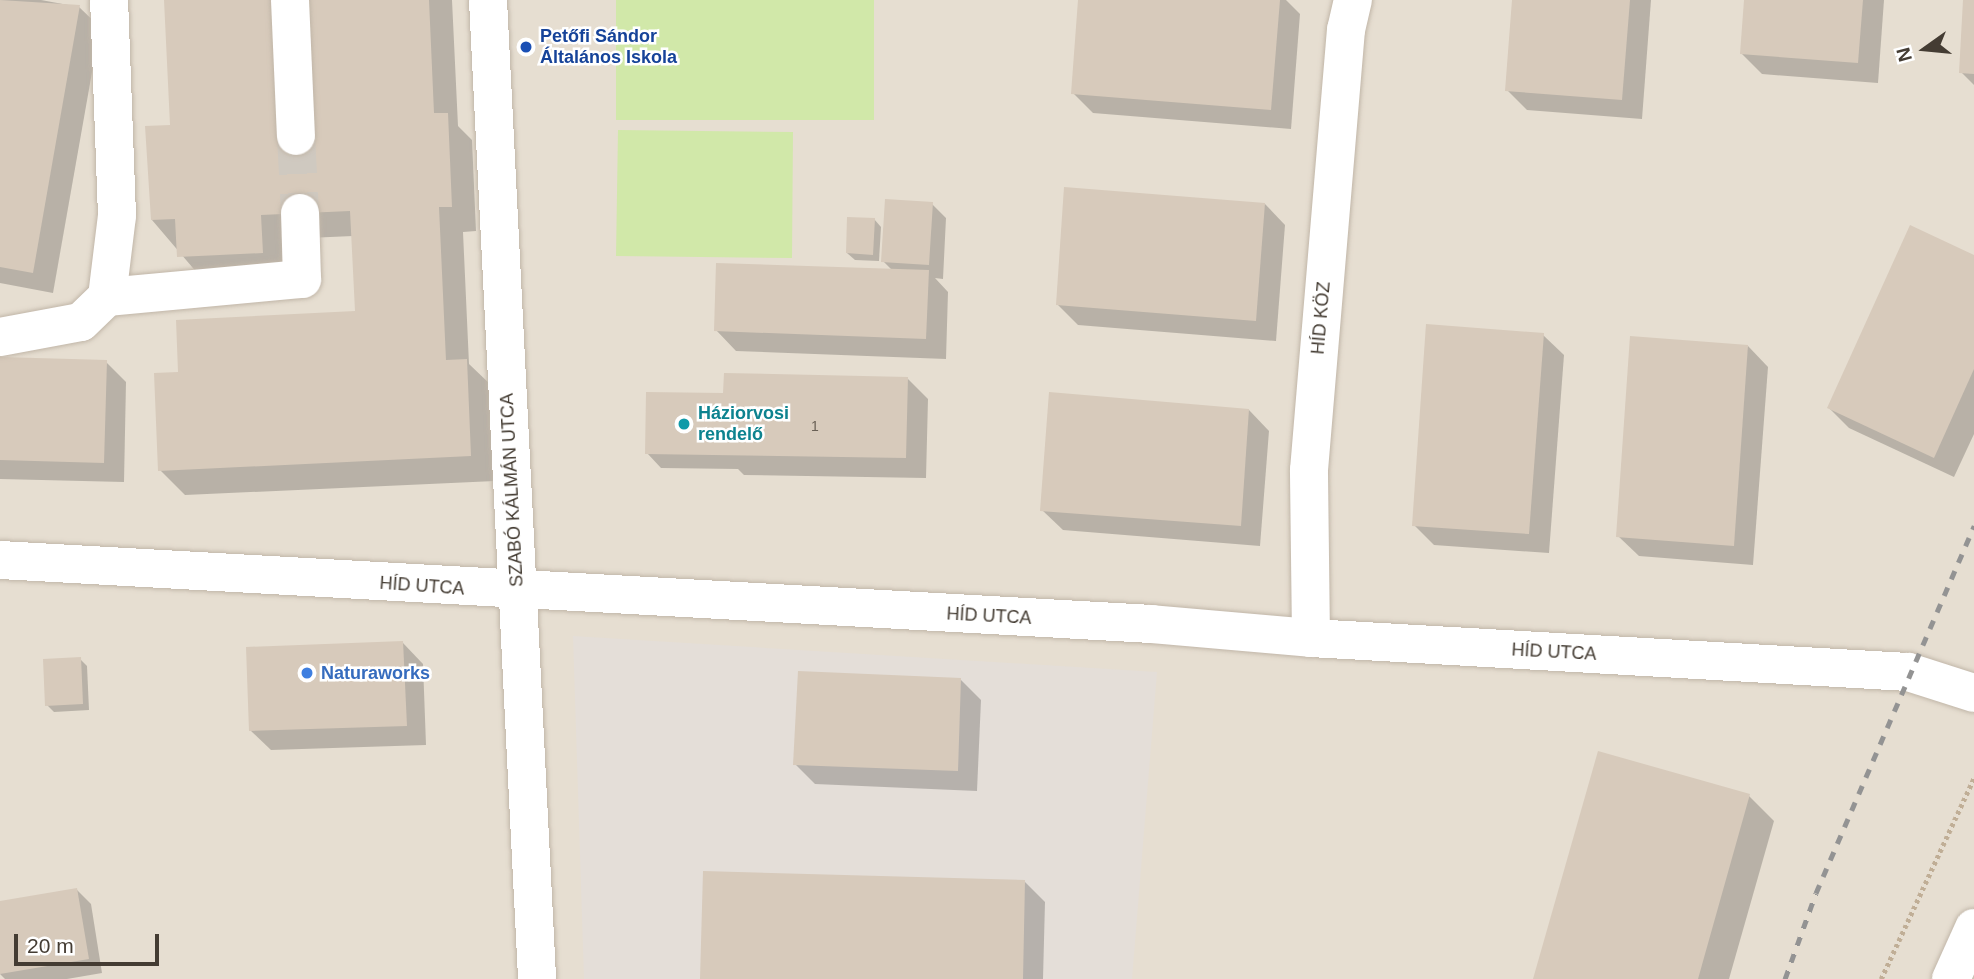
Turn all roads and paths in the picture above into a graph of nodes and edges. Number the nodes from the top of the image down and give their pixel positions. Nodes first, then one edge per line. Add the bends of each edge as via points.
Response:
1 (109, 0) edge
2 (290, 0) edge
3 (488, 0) edge
4 (1353, 0) edge
5 (296, 136) tunnel mouth
6 (300, 213) tunnel mouth
7 (107, 298) junction
8 (0, 337) edge
9 (0, 560) edge
10 (517, 592) junction
11 (1311, 638) junction
12 (1974, 693) edge
13 (1974, 778) edge
14 (1974, 928) edge
15 (537, 979) edge
16 (1881, 979) edge
17 (1951, 979) edge

1 - 7 street via 117,216
2 - 5 street
3 - 10 street, SZABÓ KÁLMÁN UTCA
4 - 11 street, HÍD KÖZ via 1344,44 1309,470
6 - 7 street via 302,279
7 - 8 street via 81,322
9 - 10 street, HÍD UTCA
10 - 11 street, HÍD UTCA via 1151,624
10 - 15 street, SZABÓ KÁLMÁN UTCA
11 - 12 street, HÍD UTCA via 1908,673
13 - 16 path
14 - 17 street

